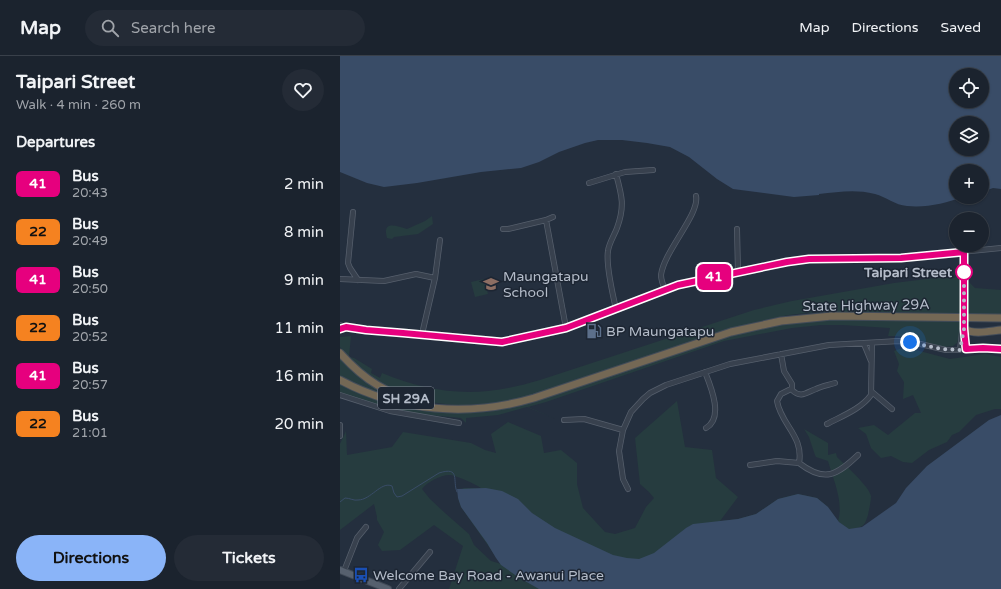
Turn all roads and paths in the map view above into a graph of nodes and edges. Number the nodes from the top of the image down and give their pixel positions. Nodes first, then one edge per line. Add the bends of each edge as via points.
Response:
1 (653, 170) dead end
2 (616, 174) junction
3 (589, 183) dead end
4 (696, 196) dead end
5 (353, 212) dead end
6 (553, 217) dead end
7 (546, 220) junction
8 (503, 229) dead end
9 (737, 229) dead end
10 (440, 240) dead end
11 (1001, 248) edge
12 (989, 249) edge
13 (964, 252) joint
14 (738, 272) junction
15 (435, 278) junction
16 (340, 279) edge
17 (358, 280) junction
18 (665, 290) junction
19 (616, 309) junction
20 (1001, 318) edge
21 (340, 325) edge
22 (346, 327) junction
23 (964, 327) junction
24 (566, 328) junction
25 (340, 329) edge
26 (1001, 330) edge
27 (978, 332) junction
28 (422, 334) junction
29 (965, 338) junction
30 (872, 343) junction
31 (864, 344) junction
32 (966, 349) junction
33 (1001, 349) edge
34 (960, 350) junction
35 (340, 353) edge
36 (781, 354) junction
37 (872, 364) junction
38 (705, 372) junction
39 (340, 380) edge
40 (835, 383) dead end
41 (792, 389) junction
42 (872, 392) junction
43 (340, 395) edge
44 (456, 409) junction
45 (892, 409) dead end
46 (564, 420) dead end
47 (459, 423) dead end
48 (827, 424) dead end
49 (340, 425) edge
50 (706, 428) dead end
51 (623, 430) junction
52 (340, 436) edge
53 (858, 455) dead end
54 (800, 463) junction
55 (750, 465) dead end
56 (628, 489) dead end
57 (366, 527) dead end
58 (430, 552) dead end
59 (342, 571) edge
60 (388, 589) edge
61 (399, 589) edge

1 - 2 street
2 - 3 street
2 - 19 street via 622,208 608,249
4 - 18 street via 695,208 662,270 661,280
5 - 17 street via 348,263
6 - 7 street
7 - 8 street
7 - 24 street
9 - 14 street
10 - 15 street
11 - 12 street
13 - 14 street via 901,258 801,259
13 - 23 street, bridge
14 - 18 street via 692,281
15 - 17 street via 416,274 389,280
15 - 28 street
16 - 17 street
18 - 19 street
19 - 24 street
20 - 44 highway, State Highway 29A / SH 29A via 848,316 782,321 731,332 524,401 486,408
21 - 22 street
22 - 25 street
22 - 28 street
23 - 27 highway
23 - 29 street
23 - 34 street
24 - 28 street via 502,342
26 - 27 highway
27 - 29 highway
29 - 32 street
30 - 31 street
30 - 34 street via 910,342 941,349
30 - 37 street
31 - 36 street via 829,345
31 - 37 street
32 - 33 street
32 - 34 street
35 - 44 highway, State Highway 29A / SH 29A via 360,374 379,387 418,401
36 - 38 street via 730,364
36 - 41 street via 784,371 792,384
37 - 42 street
38 - 50 street via 714,398 715,418
38 - 51 street via 650,393 631,412
39 - 44 highway, State Highway 29A / SH 29A via 393,401 436,409
40 - 41 street via 803,395
41 - 54 street via 781,394 777,402 799,444
42 - 45 street
42 - 48 street via 862,404
43 - 47 street via 390,411
46 - 51 street via 584,419
49 - 52 street
51 - 56 street via 619,451 623,479
53 - 54 street via 844,467 822,475 814,473
54 - 55 street via 777,461
57 - 59 street via 357,538
58 - 61 street
59 - 60 main road

